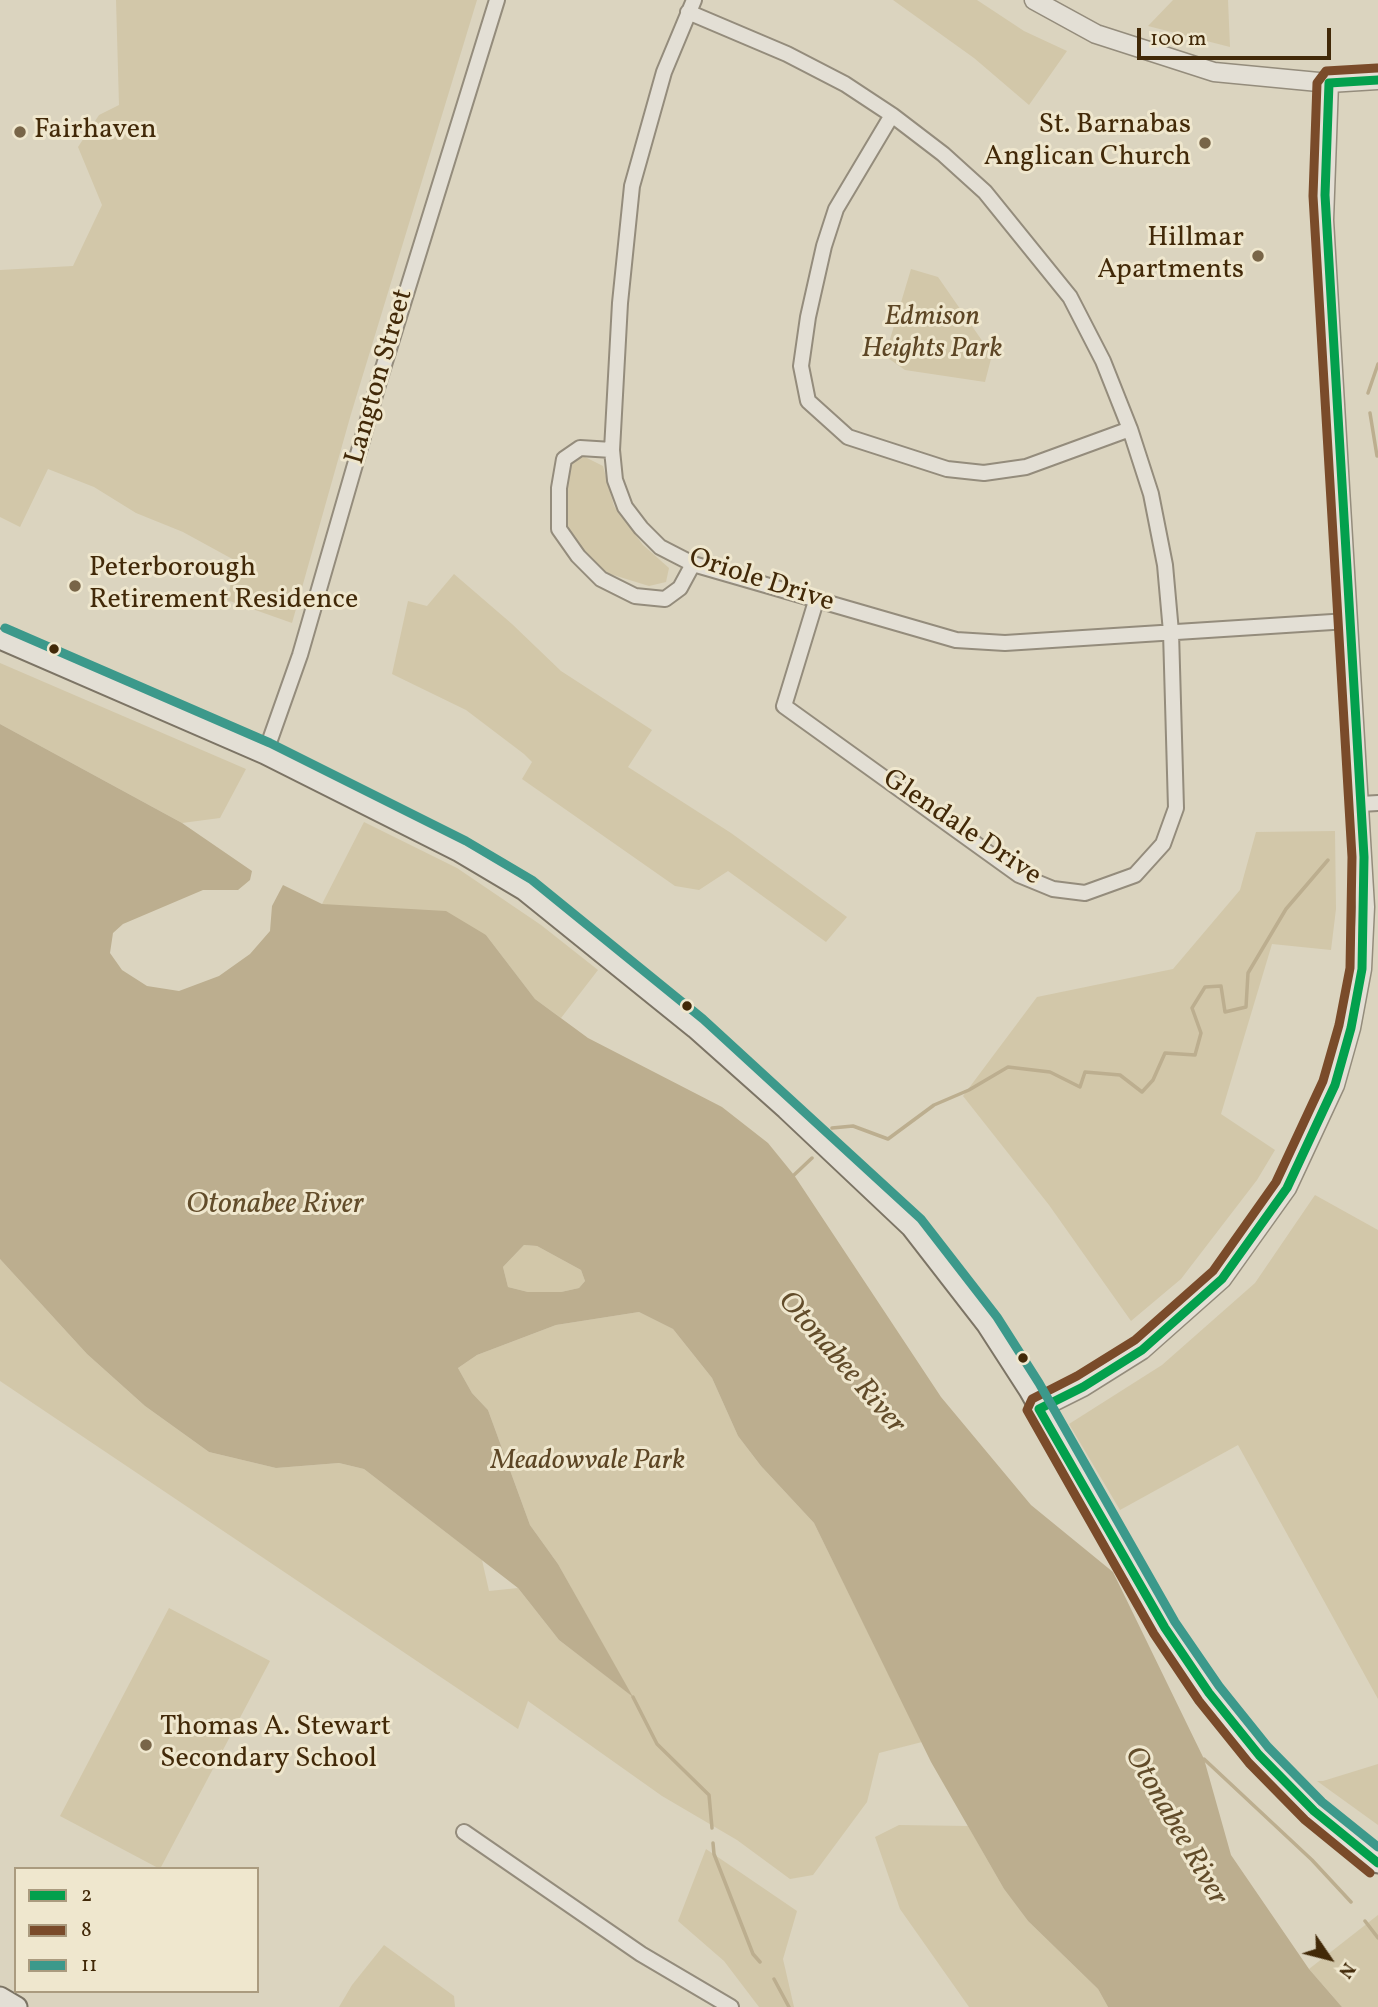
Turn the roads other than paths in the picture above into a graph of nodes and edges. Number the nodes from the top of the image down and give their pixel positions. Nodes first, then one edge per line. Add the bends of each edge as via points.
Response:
1 (497, 0) edge
2 (1034, 0) edge
3 (691, 6) edge
4 (1378, 80) edge
5 (1329, 83) junction
6 (892, 115) junction
7 (1130, 429) junction
8 (612, 450) junction
9 (693, 564) junction
10 (816, 601) junction
11 (1348, 621) junction
12 (1171, 632) junction
13 (0, 639) edge
14 (265, 754) junction
15 (1369, 804) edge
16 (1039, 1409) junction
17 (464, 1832) dead end
18 (1378, 1863) edge
19 (0, 1997) edge
20 (17, 2007) edge
21 (731, 2007) edge

1 - 14 street, Langton Street via 300,655
2 - 5 street via 1096,34 1214,72
3 - 6 street via 845,84
3 - 8 street, Oriole Drive via 664,72 632,186
4 - 5 street
5 - 11 street via 1324,220
6 - 7 street via 985,191 1059,281 1103,361
6 - 7 street via 836,209 824,246 801,366 808,401 848,437 947,469 984,473 1027,467
7 - 12 street via 1151,494 1165,565
8 - 9 street, Oriole Drive via 615,480 625,507 660,547
8 - 9 street via 580,448 564,459 559,529 578,556 601,579 635,596 665,598 680,588
9 - 10 street, Oriole Drive
10 - 12 street, Oriole Drive via 956,640 1005,643
10 - 12 street, Glendale Drive via 783,706 1019,875 1053,889 1086,893 1135,875 1163,844 1176,808
11 - 12 street, Oriole Drive
11 - 15 street
13 - 14 main road
14 - 16 main road via 460,852 524,890 695,1028 911,1227 988,1325
15 - 16 street via 1362,969 1351,1028 1335,1085 1287,1188 1216,1285 1142,1350
16 - 18 main road via 1165,1628 1209,1693 1259,1755 1314,1811
17 - 21 street via 640,1954
19 - 20 main road

